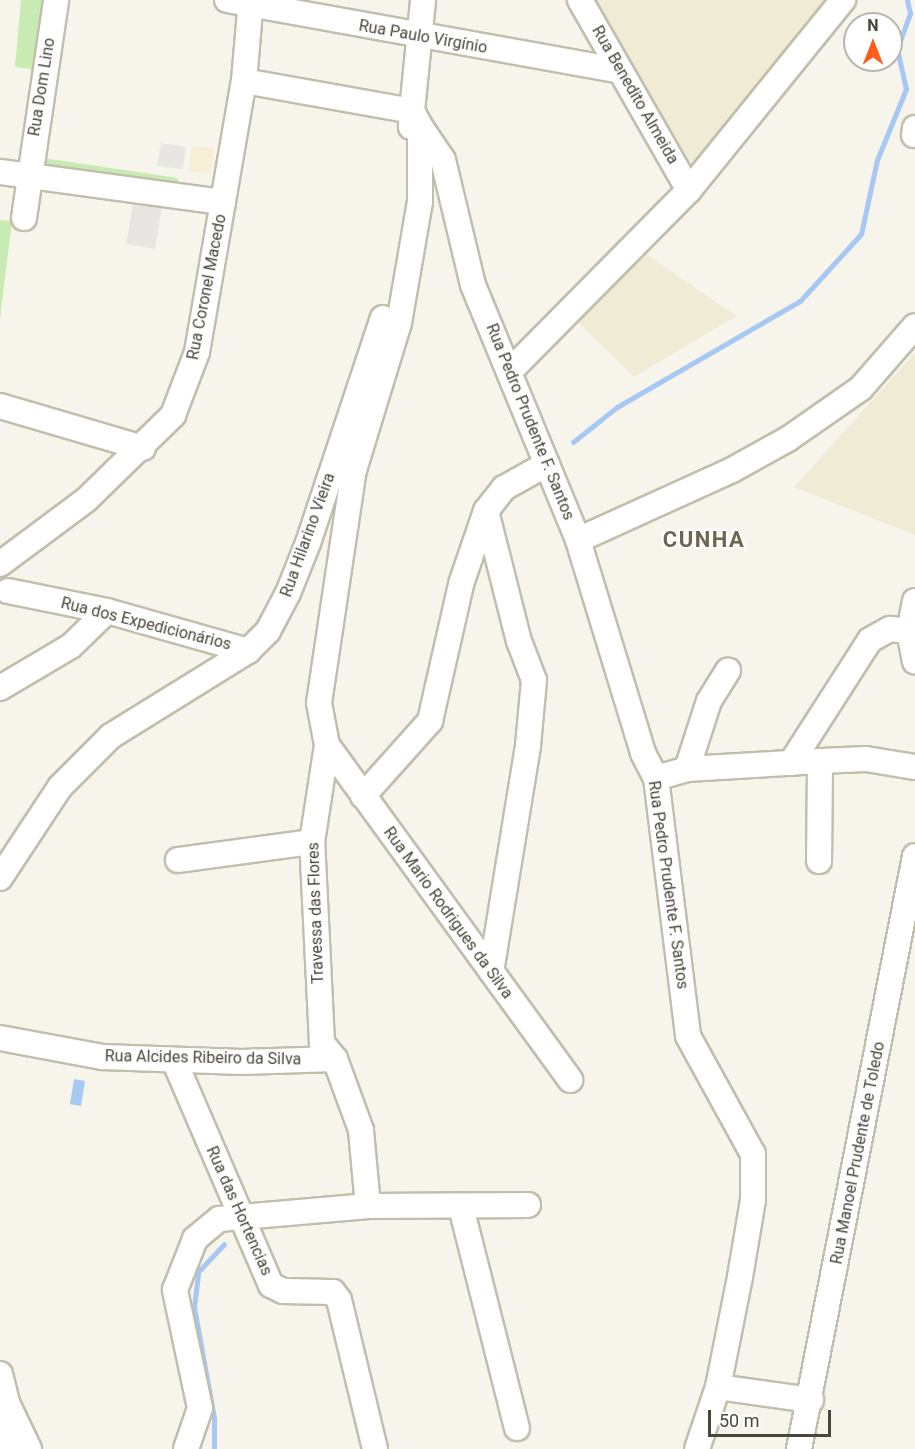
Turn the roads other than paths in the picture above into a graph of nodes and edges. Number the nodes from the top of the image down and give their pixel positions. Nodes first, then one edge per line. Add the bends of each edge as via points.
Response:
1 (56, 0) edge
2 (423, 0) edge
3 (580, 0) edge
4 (843, 0) edge
5 (243, 1) edge
6 (420, 37) junction
7 (620, 71) junction
8 (244, 81) junction
9 (416, 119) junction
10 (0, 172) edge
11 (28, 174) junction
12 (689, 190) junction
13 (223, 202) junction
14 (24, 218) dead end
15 (915, 326) edge
16 (509, 372) junction
17 (0, 406) edge
18 (143, 447) junction
19 (548, 464) junction
20 (354, 470) joint
21 (486, 511) junction
22 (578, 540) junction
23 (0, 564) edge
24 (8, 591) dead end
25 (915, 601) edge
26 (107, 611) junction
27 (909, 631) junction
28 (248, 651) junction
29 (915, 661) edge
30 (728, 671) dead end
31 (0, 688) edge
32 (327, 745) junction
33 (820, 761) junction
34 (791, 763) junction
35 (915, 767) edge
36 (687, 770) junction
37 (656, 778) junction
38 (363, 796) junction
39 (312, 842) junction
40 (915, 856) edge
41 (178, 860) dead end
42 (819, 861) dead end
43 (0, 878) edge
44 (491, 971) junction
45 (0, 1038) edge
46 (335, 1059) junction
47 (174, 1060) junction
48 (570, 1080) dead end
49 (528, 1205) dead end
50 (368, 1206) junction
51 (461, 1207) junction
52 (240, 1216) junction
53 (0, 1374) edge
54 (718, 1387) junction
55 (811, 1400) junction
56 (8, 1405) junction
57 (517, 1428) dead end
58 (8, 1449) edge
59 (29, 1449) edge
60 (186, 1449) edge
61 (375, 1449) edge
62 (697, 1449) edge
63 (799, 1449) edge

1 - 11 street, Rua Dom Lino
2 - 6 street, Rua Hilarino Vieira
3 - 7 street, Rua Benedito Almeida
4 - 12 street
5 - 6 street, Rua Paulo Virgínio
5 - 8 street, Rua Coronel Macedo
6 - 7 street, Rua Paulo Virgínio
6 - 9 street, Rua Hilarino Vieira
7 - 12 street, Rua Benedito Almeida
8 - 9 street
8 - 13 street, Rua Coronel Macedo
9 - 16 street, Rua Pedro Prudente F. Santos via 443,160 473,285
9 - 20 street, Rua Hilarino Vieira via 420,202 399,323
9 - 28 street, Rua Hilarino Vieira via 406,202 382,322 288,593 268,631
10 - 11 street
11 - 13 street
11 - 14 street, Rua Dom Lino
12 - 16 street
13 - 18 street, Rua Coronel Macedo via 197,352 174,415
15 - 22 street via 861,388 788,439 732,470
16 - 19 street, Rua Pedro Prudente F. Santos
17 - 18 street
18 - 23 street, Rua Coronel Macedo via 86,500
19 - 21 street via 504,488
19 - 22 street, Rua Pedro Prudente F. Santos
20 - 32 street, Travessa das Flores via 319,703
21 - 38 street via 462,584 430,722
21 - 44 street via 519,641 534,680 528,746
22 - 37 street, Rua Pedro Prudente F. Santos via 643,753
24 - 26 street, Rua dos Expedicionários
25 - 27 street
26 - 28 street, Rua dos Expedicionários
26 - 31 street via 71,646
27 - 29 street
27 - 34 street via 890,628 870,640
28 - 43 street, Rua Hilarino Vieira via 111,736 60,787
30 - 36 street via 709,701
32 - 38 street, Rua Mario Rodrigues da Silva
32 - 39 street, Travessa das Flores
33 - 34 street
33 - 35 street via 866,759
33 - 42 street
34 - 36 street
36 - 37 street
37 - 54 street, Rua Pedro Prudente F. Santos via 688,1036 753,1154 749,1226
38 - 44 street, Rua Mario Rodrigues da Silva
39 - 41 street
39 - 46 street, Travessa das Flores via 322,1043
40 - 55 street, Rua Manoel Prudente de Toledo
44 - 48 street, Rua Mario Rodrigues da Silva
45 - 47 street, Rua Alcides Ribeiro da Silva via 103,1057
46 - 47 street, Rua Alcides Ribeiro da Silva
46 - 50 street, Travessa das Flores via 361,1130
47 - 52 street, Rua das Hortencias
49 - 51 street
50 - 51 street
50 - 52 street
51 - 57 street
52 - 60 street via 219,1219 195,1239 176,1290 200,1408
52 - 61 street, Rua das Hortencias via 271,1285 283,1291 333,1292 339,1300
53 - 56 street
54 - 55 street
54 - 62 street, Rua Pedro Prudente F. Santos
55 - 63 street, Rua Manoel Prudente de Toledo
56 - 58 street
56 - 59 street

